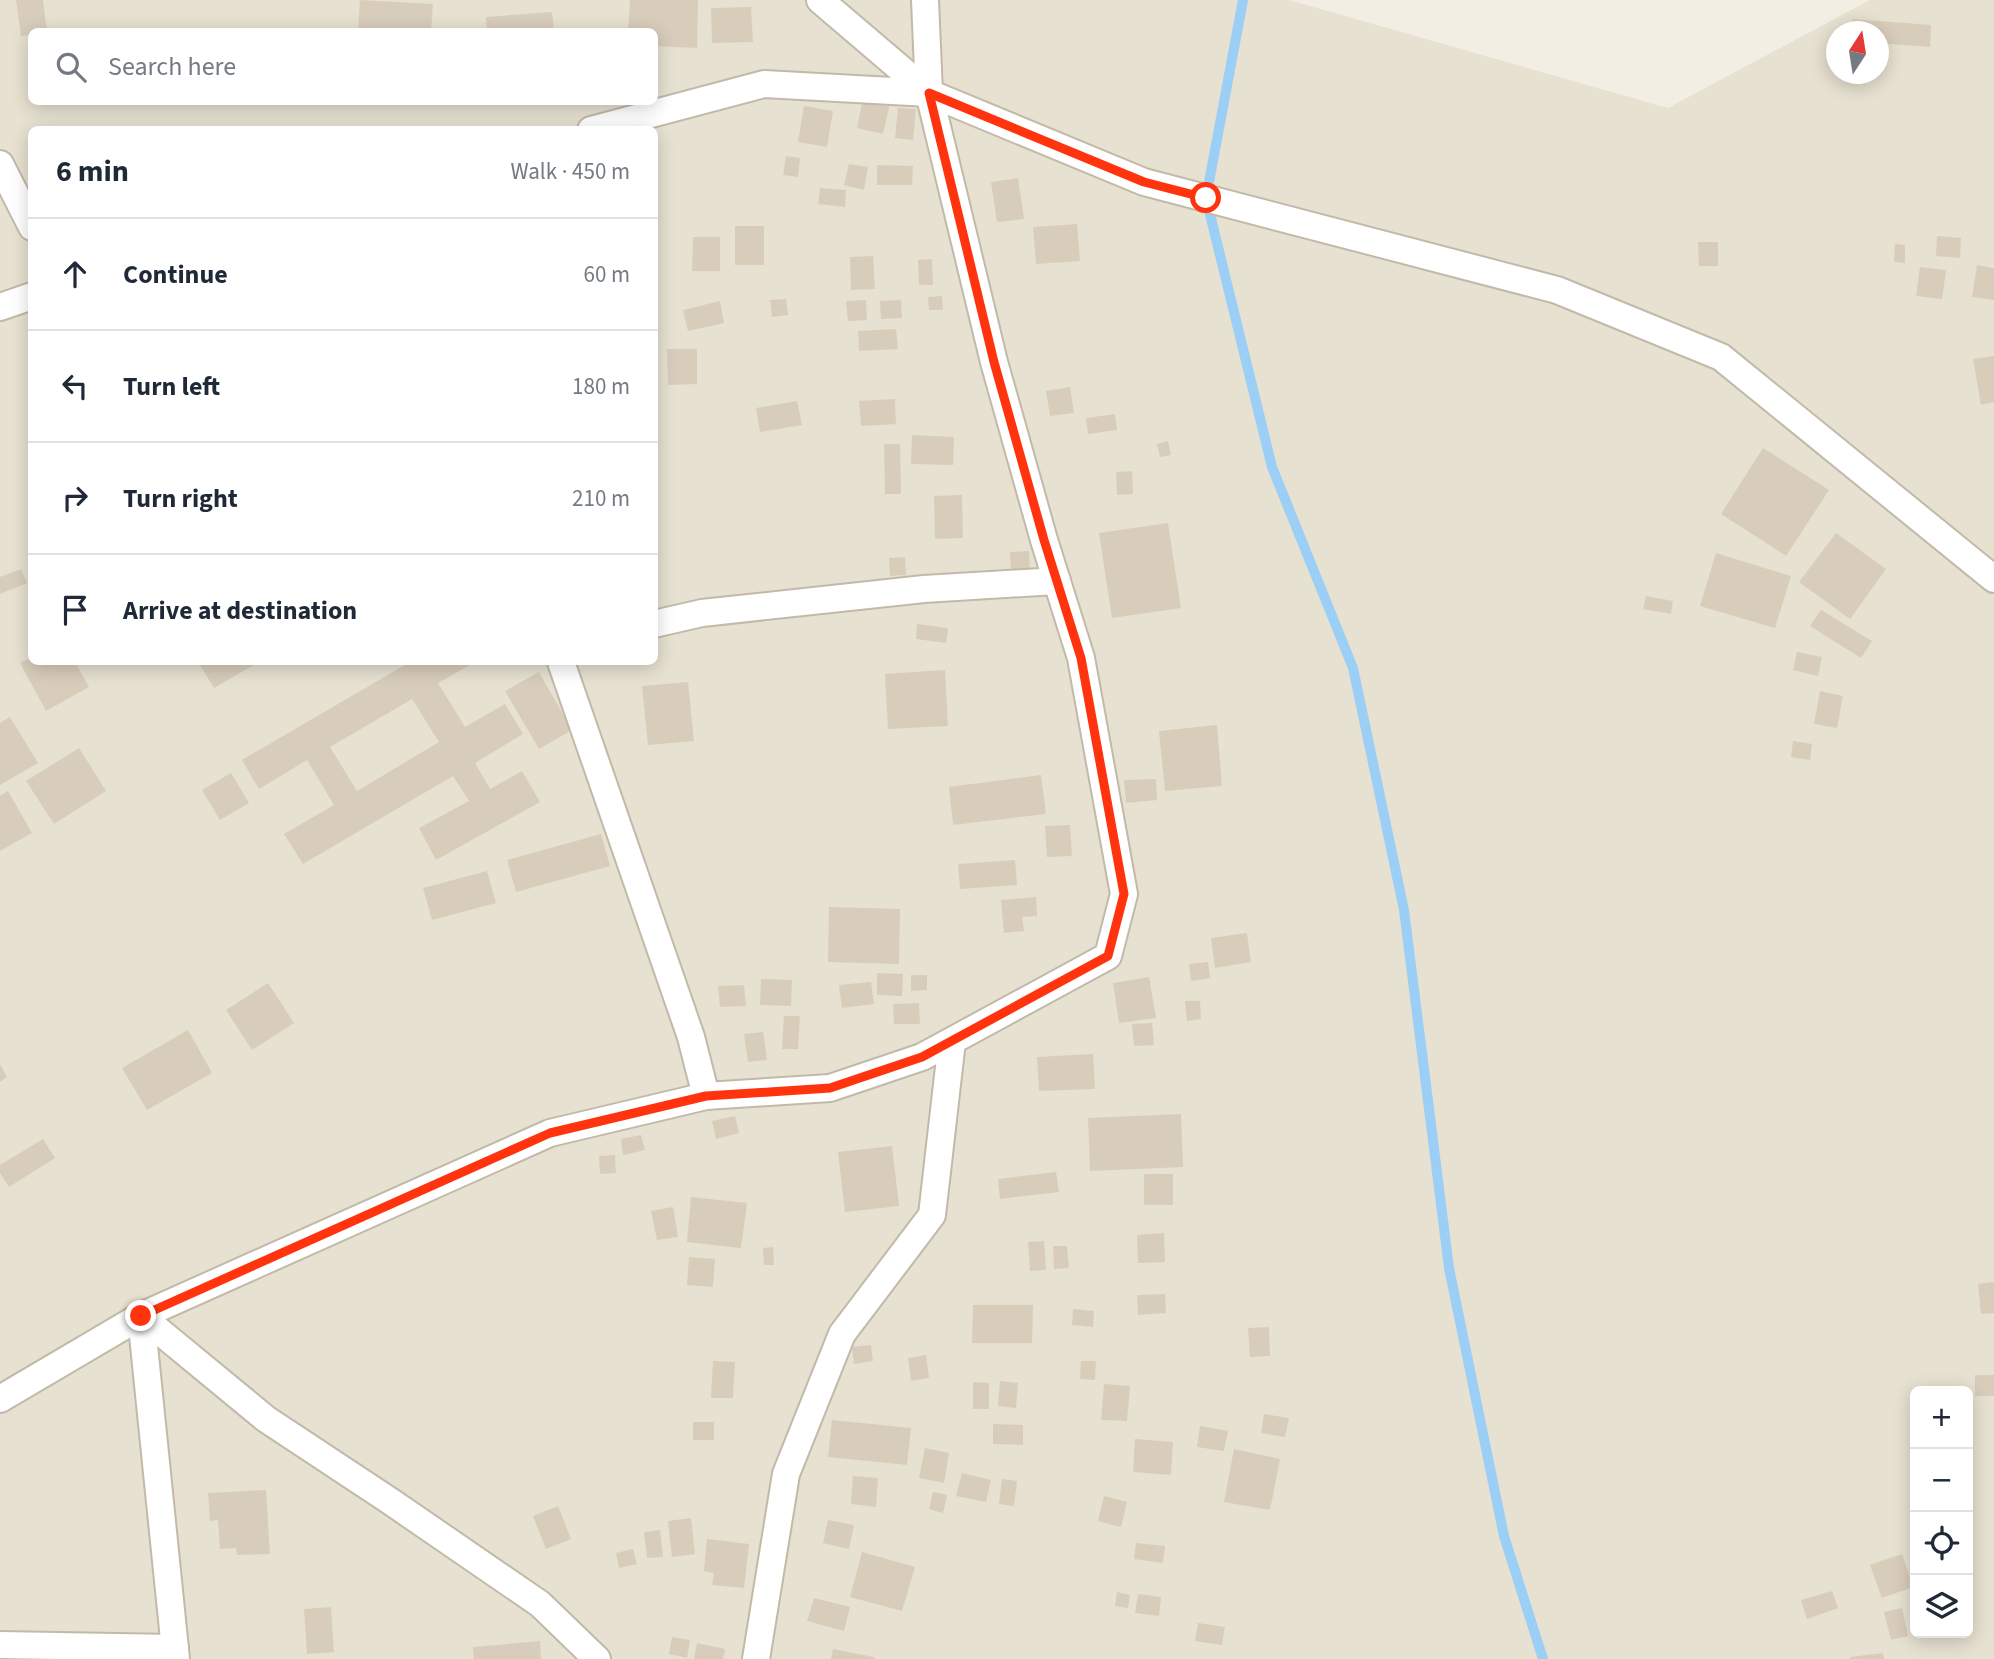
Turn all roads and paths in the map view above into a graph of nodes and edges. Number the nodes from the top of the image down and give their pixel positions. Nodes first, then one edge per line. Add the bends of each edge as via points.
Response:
1 (821, 0) edge
2 (925, 0) edge
3 (929, 93) junction
4 (606, 126) edge
5 (0, 164) edge
6 (28, 220) edge
7 (28, 297) edge
8 (0, 307) edge
9 (1994, 579) edge
10 (1057, 581) junction
11 (658, 623) edge
12 (562, 665) edge
13 (952, 1041) junction
14 (706, 1096) junction
15 (141, 1316) junction
16 (0, 1399) edge
17 (0, 1645) edge
18 (175, 1654) edge
19 (597, 1659) edge
20 (756, 1659) edge

1 - 3 street
2 - 3 street
3 - 4 street via 764,84
3 - 9 street via 1144,182 1557,290 1721,357
3 - 10 street via 994,362
5 - 6 street
7 - 8 street
10 - 11 street via 910,591 702,613
10 - 13 street via 1081,658 1124,894 1108,956
12 - 14 street via 691,1037
13 - 14 street via 922,1057 830,1088
13 - 20 street via 932,1215 842,1334 786,1474
14 - 15 street via 550,1133
15 - 16 street
15 - 18 street
15 - 19 street via 266,1419 540,1604
17 - 18 street

